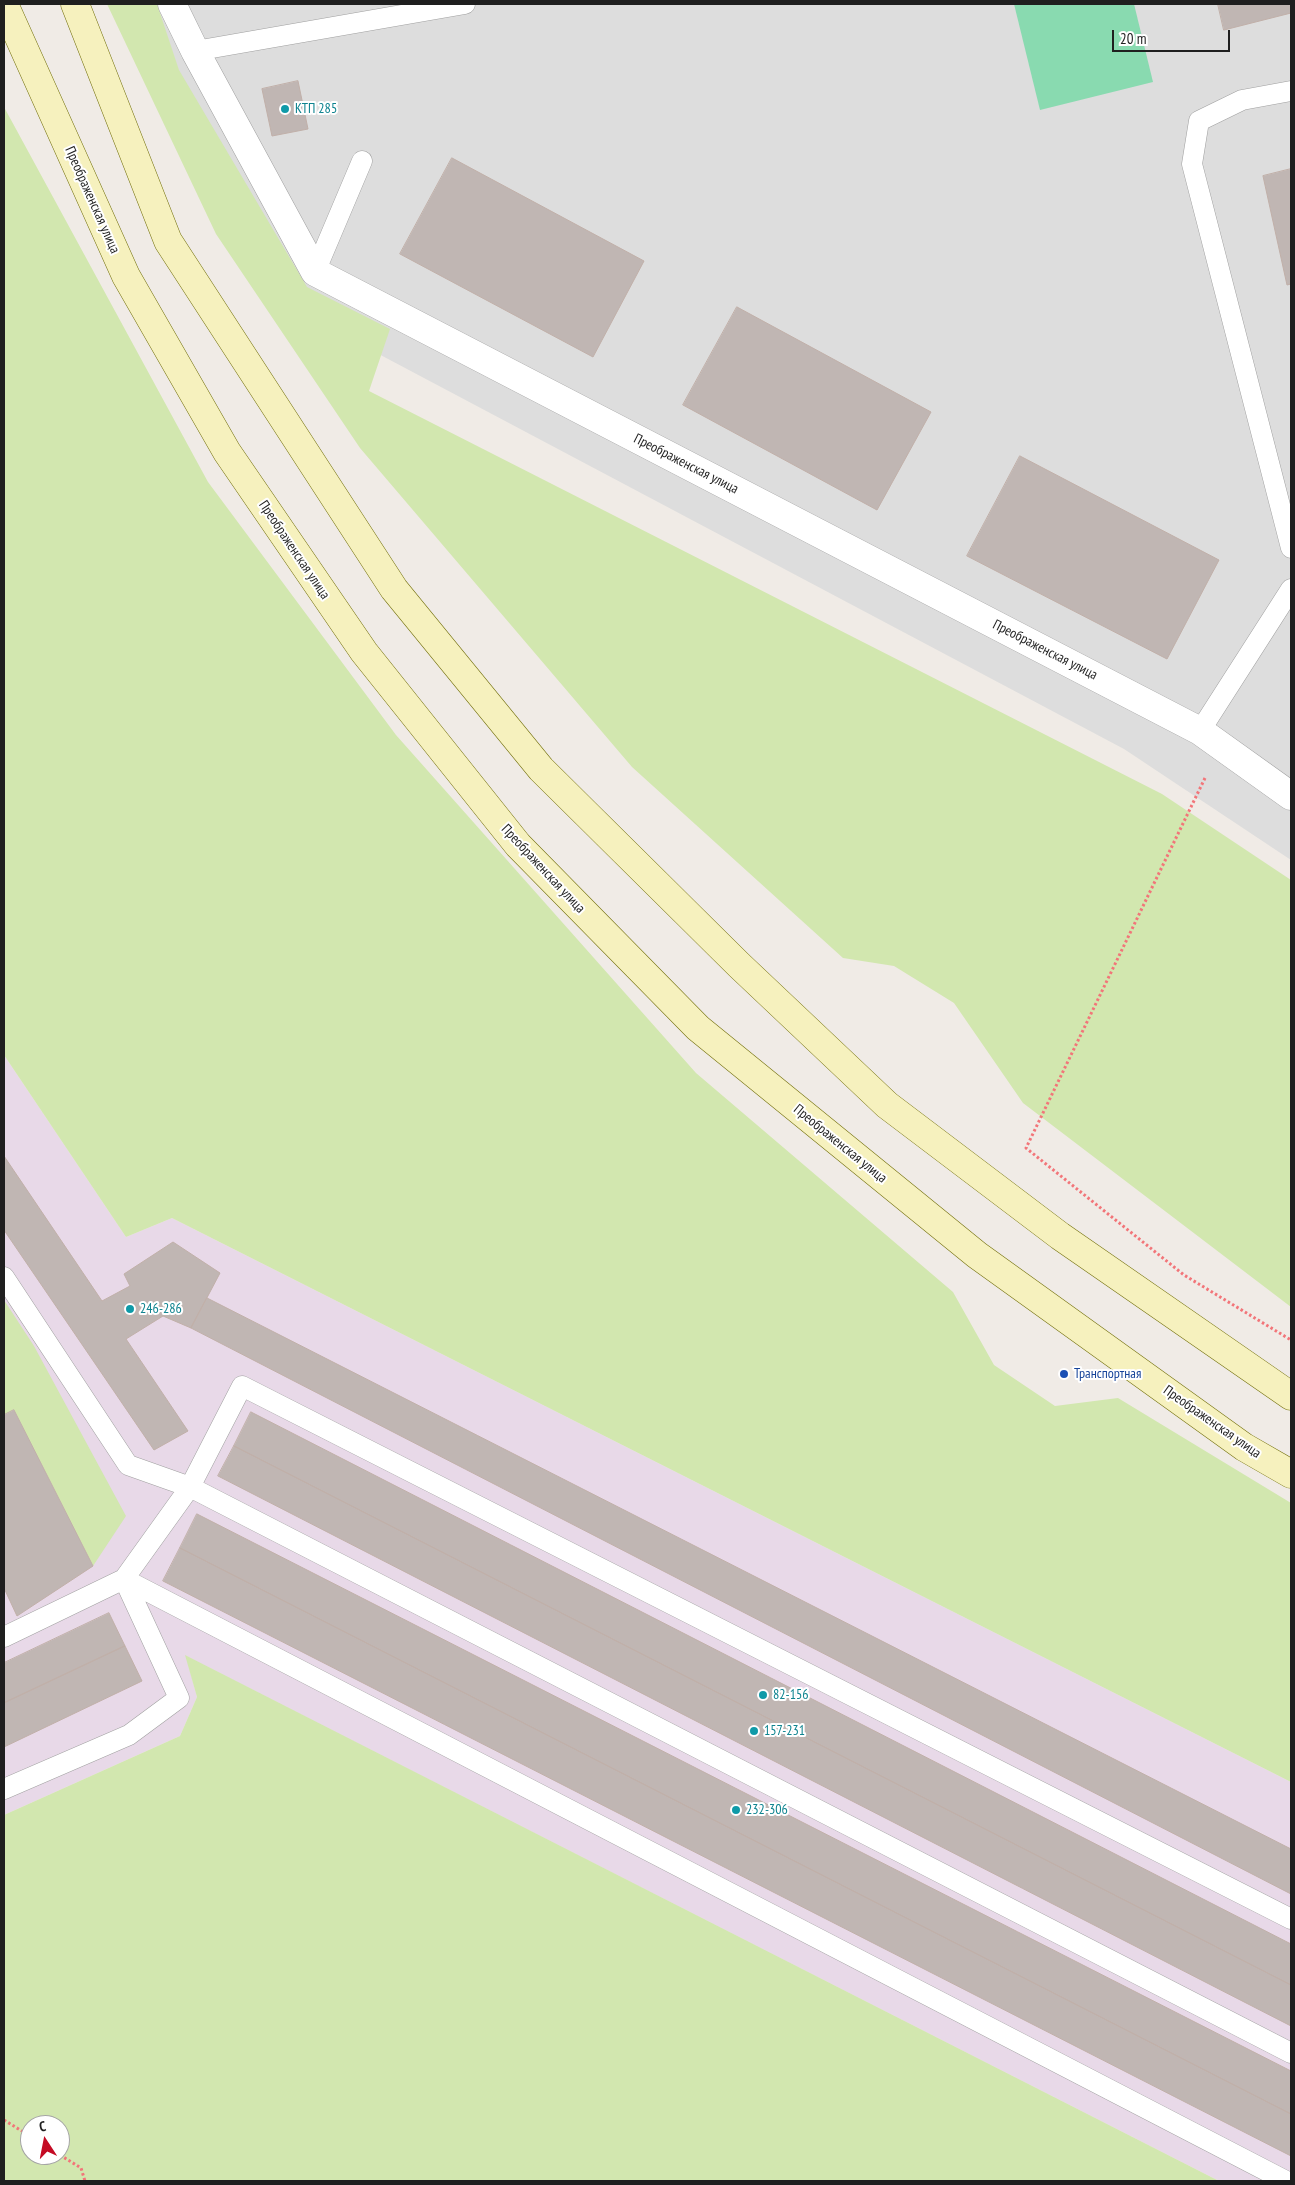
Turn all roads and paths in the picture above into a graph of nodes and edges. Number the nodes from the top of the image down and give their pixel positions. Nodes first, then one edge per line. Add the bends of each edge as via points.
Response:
1 (4, 4) edge
2 (75, 4) edge
3 (172, 4) edge
4 (465, 4) edge
5 (195, 51) junction
6 (1291, 91) edge
7 (362, 161) dead end
8 (315, 272) junction
9 (1291, 548) edge
10 (1291, 589) edge
11 (1210, 738) junction
12 (1291, 796) edge
13 (4, 1277) edge
14 (1291, 1340) edge
15 (1291, 1396) edge
16 (1291, 1474) edge
17 (190, 1487) junction
18 (124, 1579) junction
19 (5, 1634) edge
20 (4, 1789) edge
21 (1291, 1919) edge
22 (1291, 2053) edge
23 (4, 2120) edge
24 (20, 2130) edge
25 (70, 2161) edge
26 (85, 2181) edge
27 (1286, 2181) edge

1 - 16 main road, Преображенская улица via 126,276 227,452 364,652 518,845 698,1028 977,1255 1244,1448
2 - 15 main road via 168,241 394,589 541,769 887,1105 1060,1236
3 - 5 street
4 - 5 lane
5 - 8 street
6 - 9 lane via 1242,100 1200,121 1192,164
7 - 8 lane
8 - 11 street, Преображенская улица
10 - 11 lane
11 - 12 street, Преображенская улица
11 - 14 path via 1026,1148 1184,1276
13 - 17 lane via 128,1465
17 - 18 lane
17 - 21 lane via 242,1386
17 - 22 lane
18 - 19 lane
18 - 20 lane via 179,1698 129,1735
18 - 27 lane
23 - 24 path
25 - 26 path via 81,2168

